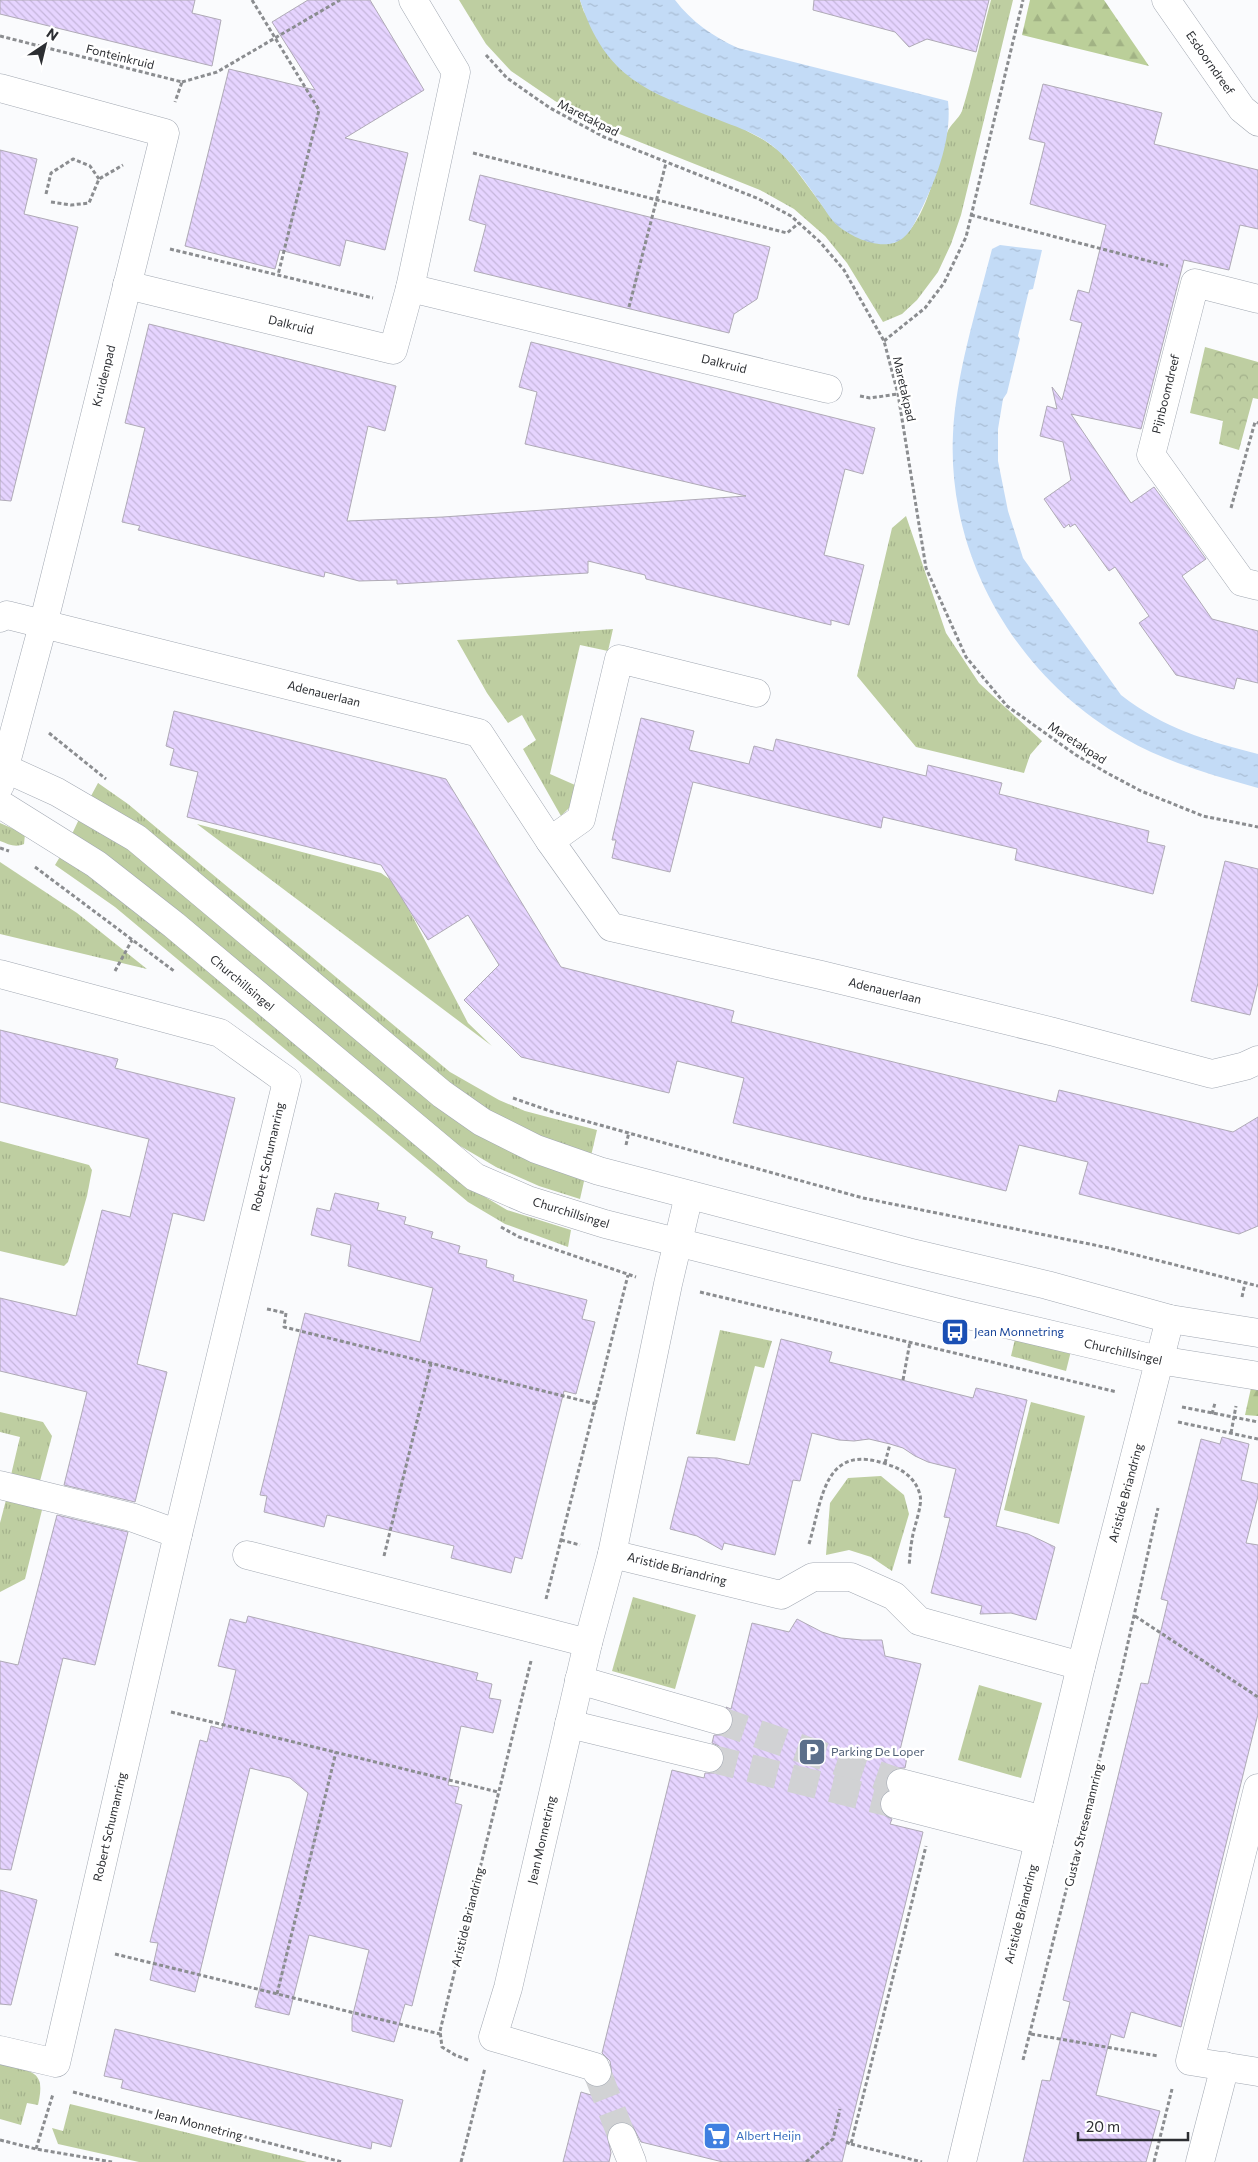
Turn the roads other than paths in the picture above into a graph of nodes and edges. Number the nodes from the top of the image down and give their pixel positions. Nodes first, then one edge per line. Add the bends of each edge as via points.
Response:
1 (413, 0) edge
2 (1166, 0) edge
3 (0, 88) edge
4 (1258, 122) edge
5 (127, 285) junction
6 (408, 297) junction
7 (1258, 299) edge
8 (828, 389) dead end
9 (1258, 586) edge
10 (0, 618) edge
11 (43, 625) junction
12 (756, 693) dead end
13 (2, 773) edge
14 (0, 804) edge
15 (550, 841) junction
16 (0, 974) edge
17 (1258, 1060) edge
18 (689, 1195) junction
19 (678, 1241) junction
20 (1170, 1319) junction
21 (1258, 1333) edge
22 (1159, 1360) junction
23 (1258, 1376) edge
24 (0, 1485) edge
25 (178, 1534) junction
26 (612, 1554) junction
27 (247, 1555) dead end
28 (588, 1643) junction
29 (1081, 1666) junction
30 (579, 1680) junction
31 (718, 1720) tunnel mouth
32 (569, 1724) junction
33 (708, 1758) tunnel mouth
34 (1258, 1788) edge
35 (1042, 1831) junction
36 (0, 2050) edge
37 (1225, 2066) junction
38 (597, 2072) tunnel mouth
39 (1258, 2072) edge
40 (622, 2137) tunnel mouth
41 (632, 2162) edge
42 (962, 2162) edge
43 (1200, 2162) edge

1 - 6 street, Dalkruid via 456,72
2 - 4 street, Esdoorndreef via 1242,109
3 - 5 street, Kruidenpad via 164,138
5 - 6 street, Dalkruid via 393,350
5 - 11 street, Kruidenpad
6 - 8 street, Dalkruid via 621,339
7 - 9 street, Pijnboomdreef via 1195,283 1151,455 1242,582
10 - 11 street, Adenauerlaan via 7,615
11 - 13 street, Kruidenpad
11 - 15 street, Adenauerlaan via 479,733
12 - 15 street via 619,659 580,819
13 - 18 street via 57,792 136,838 442,1094 482,1122 536,1149 599,1172
14 - 19 street, Churchillsingel via 96,864 174,925 475,1177 528,1200 605,1224
15 - 17 street, Adenauerlaan via 611,927 821,975 1212,1074
16 - 25 street, Robert Schumanring via 220,1033 287,1081
18 - 19 street, Aristide Briandring
18 - 20 street
19 - 22 street, Churchillsingel via 949,1311
19 - 26 street, Aristide Briandring
20 - 21 street
20 - 22 street, Aristide Briandring
22 - 23 street, Churchillsingel
22 - 29 street, Aristide Briandring
24 - 25 street via 132,1517
25 - 36 street, Robert Schumanring via 55,2075
26 - 28 street, Jean Monnetring
26 - 29 street, Aristide Briandring via 781,1595 813,1577 851,1577 894,1596 919,1622
27 - 28 street
28 - 30 street, Jean Monnetring
29 - 35 street, Aristide Briandring
30 - 31 street
30 - 32 street, Jean Monnetring
32 - 33 street
32 - 38 street, Jean Monnetring via 508,1988 493,2036 595,2067
34 - 37 street via 1185,2061
35 - 35 street via 898,1794 934,1814
35 - 42 street, Aristide Briandring
37 - 39 street
37 - 43 street
40 - 41 street

